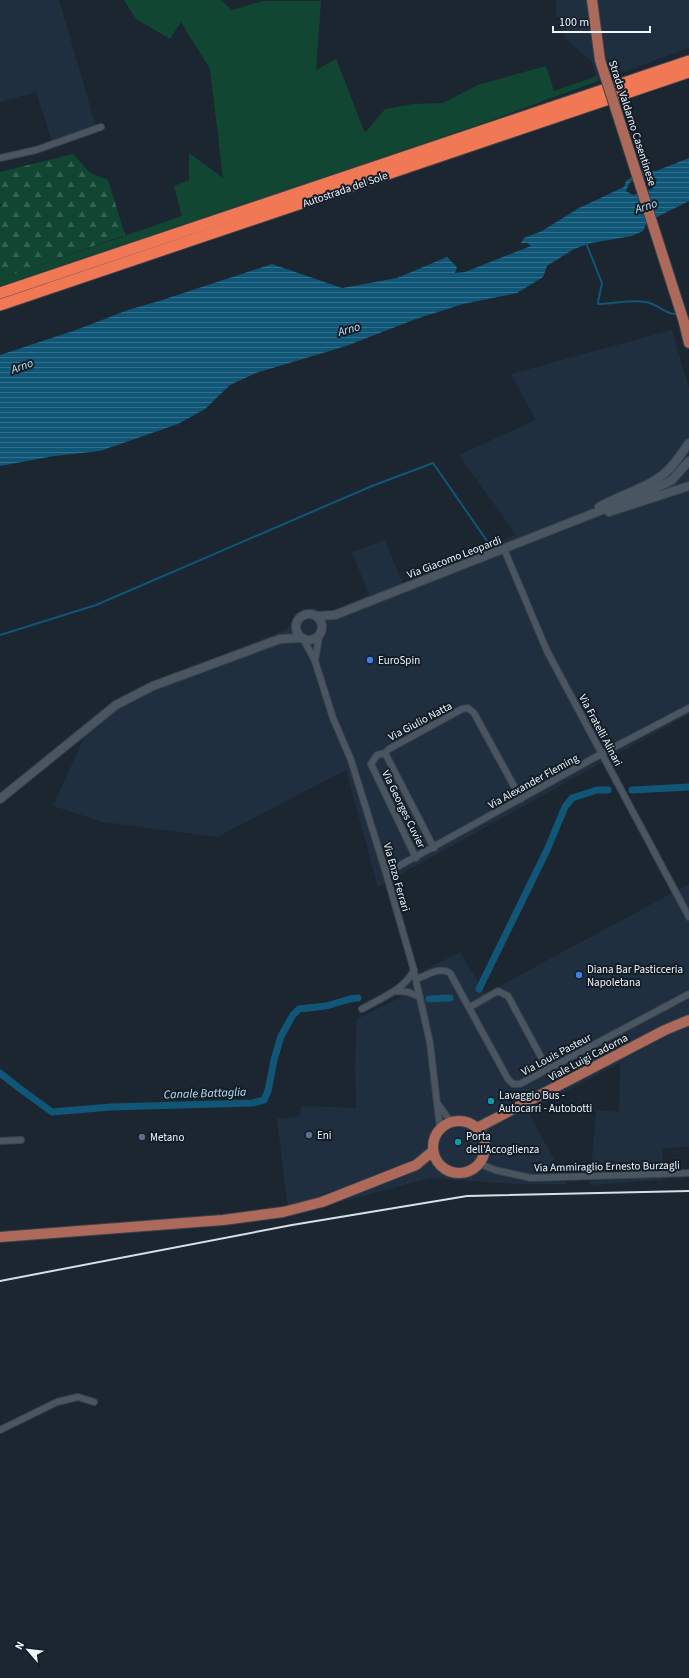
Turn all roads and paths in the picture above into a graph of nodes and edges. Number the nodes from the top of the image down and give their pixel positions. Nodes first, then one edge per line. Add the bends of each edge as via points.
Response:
1 (592, 0) edge
2 (689, 61) edge
3 (689, 72) edge
4 (101, 127) dead end
5 (0, 158) edge
6 (0, 293) edge
7 (0, 306) edge
8 (687, 326) edge
9 (689, 343) edge
10 (689, 443) edge
11 (689, 461) edge
12 (689, 486) edge
13 (581, 518) junction
14 (504, 549) junction
15 (335, 615) junction
16 (317, 616) junction
17 (295, 626) junction
18 (320, 633) junction
19 (280, 639) junction
20 (302, 639) junction
21 (315, 661) junction
22 (689, 708) edge
23 (385, 753) junction
24 (603, 754) junction
25 (0, 799) edge
26 (521, 799) junction
27 (434, 848) junction
28 (416, 858) junction
29 (386, 873) junction
30 (689, 916) edge
31 (414, 970) junction
32 (416, 979) junction
33 (395, 991) junction
34 (689, 994) edge
35 (420, 997) junction
36 (470, 1007) junction
37 (362, 1009) dead end
38 (689, 1020) edge
39 (548, 1070) junction
40 (438, 1104) junction
41 (500, 1117) junction
42 (451, 1122) junction
43 (478, 1128) junction
44 (440, 1129) junction
45 (21, 1140) dead end
46 (485, 1140) junction
47 (0, 1141) edge
48 (433, 1151) junction
49 (480, 1164) junction
50 (416, 1165) junction
51 (439, 1165) junction
52 (689, 1174) edge
53 (0, 1237) edge
54 (94, 1402) dead end
55 (0, 1430) edge

1 - 8 main road, Strada Valdarno Casentinese, bridge via 600,60
2 - 6 highway, Autostrada del Sole
3 - 7 highway, Autostrada del Sole
4 - 5 street via 36,150
8 - 9 main road, Strada Valdarno Casentinese
10 - 13 street, Via Giacomo Leopardi via 670,468 657,479 611,500
11 - 13 street, Via Giacomo Leopardi via 672,480
12 - 13 street, Via Giacomo Leopardi via 616,510
13 - 14 street, Via Giacomo Leopardi
14 - 15 street, Via Giacomo Leopardi
14 - 24 street, Via Fratelli Alinari via 547,651
15 - 16 street, Via Giacomo Leopardi
15 - 18 street, Via Giacomo Leopardi
16 - 17 street, Via Giacomo Leopardi via 305,614 298,619
16 - 18 street via 321,622
17 - 19 street, Via Giacomo Leopardi
17 - 20 street
18 - 20 street, Via Giacomo Leopardi via 312,640
18 - 21 street
19 - 20 street, Via Giacomo Leopardi
19 - 25 street, Via Giacomo Leopardi via 154,686 116,705
20 - 21 street, Via Enzo Ferrari
21 - 29 street, Via Enzo Ferrari
22 - 24 street, Via Alexander Fleming
23 - 26 street, Via Giulio Natta via 468,708 474,713
23 - 27 street, Via Giulio Natta
23 - 28 street, Via Georges Cuvier via 377,755 371,764
24 - 26 street, Via Alexander Fleming
24 - 30 street, Via Fratelli Alinari
26 - 27 street, Via Alexander Fleming
27 - 28 street, Via Alexander Fleming
28 - 29 street, Via Alexander Fleming
29 - 31 street, Via Enzo Ferrari
31 - 32 street, Via Enzo Ferrari
31 - 33 street via 409,980
32 - 35 street, Via Enzo Ferrari
32 - 36 street, Via Louis Pasteur via 445,970 453,976
33 - 35 street via 408,992
33 - 37 street
34 - 39 street, Via Louis Pasteur
35 - 40 street, Via Enzo Ferrari via 430,1043
36 - 39 street, Via Louis Pasteur via 513,1084 520,1084
36 - 39 street via 498,991 508,996
38 - 41 main road, Viale Luigi Cadorna via 665,1030
40 - 42 street
40 - 44 street, Via Enzo Ferrari
41 - 43 main road, Viale Luigi Cadorna
41 - 46 main road, Viale Luigi Cadorna
42 - 43 main road via 465,1121
42 - 44 main road
43 - 46 main road
44 - 48 main road via 433,1143
45 - 47 street
46 - 49 main road via 486,1148
48 - 50 main road
48 - 51 main road
49 - 51 main road via 464,1174 450,1172
49 - 52 street, Via Ammiraglio Ernesto Burzagli via 531,1178
50 - 51 main road
50 - 53 main road via 322,1202 283,1212 223,1220
54 - 55 street via 78,1397 57,1402

